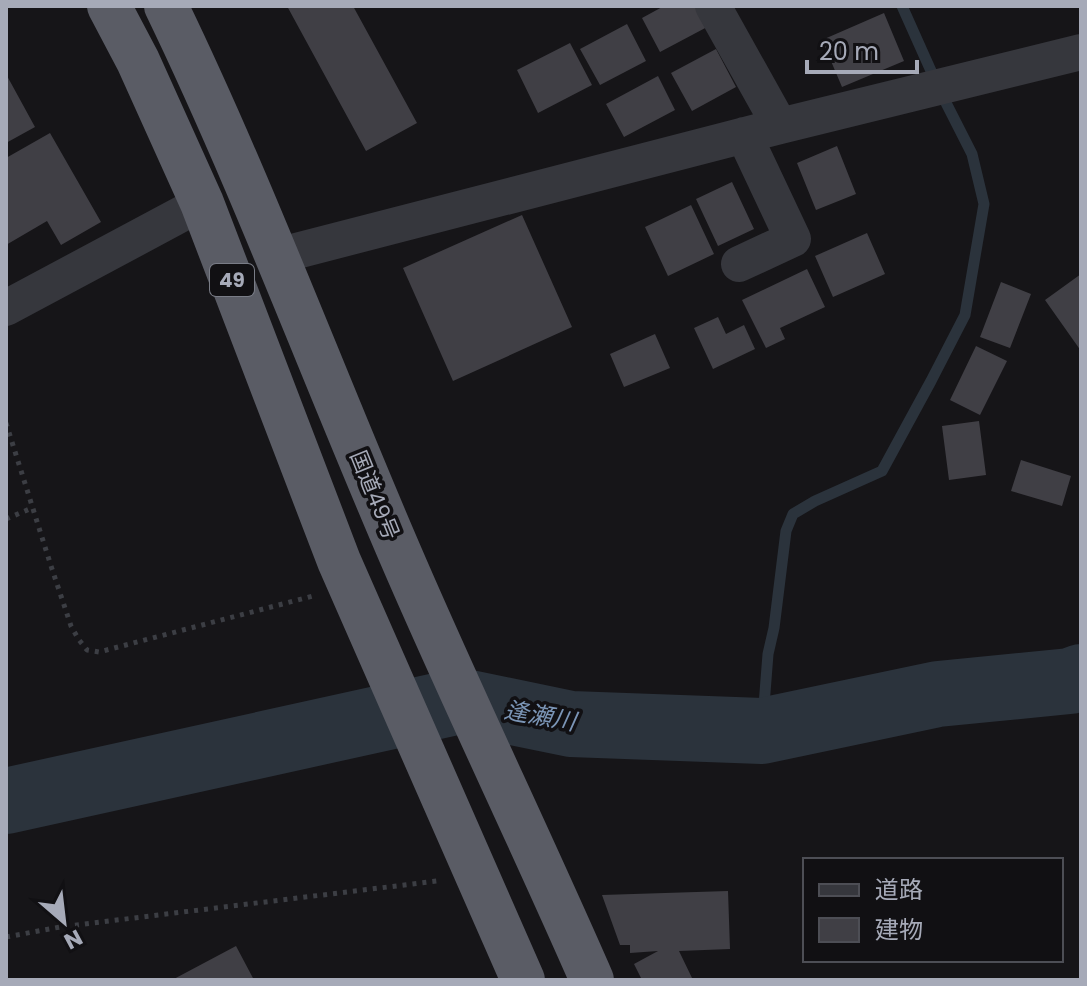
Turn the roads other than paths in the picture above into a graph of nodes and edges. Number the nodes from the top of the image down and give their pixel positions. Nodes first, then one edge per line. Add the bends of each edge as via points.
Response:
1 (109, 6) edge
2 (166, 6) edge
3 (713, 6) edge
4 (1081, 52) edge
5 (780, 126) junction
6 (744, 135) junction
7 (202, 203) junction
8 (277, 256) junction
9 (739, 264) dead end
10 (6, 308) edge
11 (523, 980) edge
12 (592, 980) edge

1 - 7 highway, 49
2 - 8 highway, 国道49号 / 49
3 - 5 street
4 - 5 street
5 - 6 street
6 - 8 street
6 - 9 street via 793,239
7 - 10 street
7 - 11 highway, 49 via 339,561
8 - 12 highway, 国道49号 / 49 via 401,557

